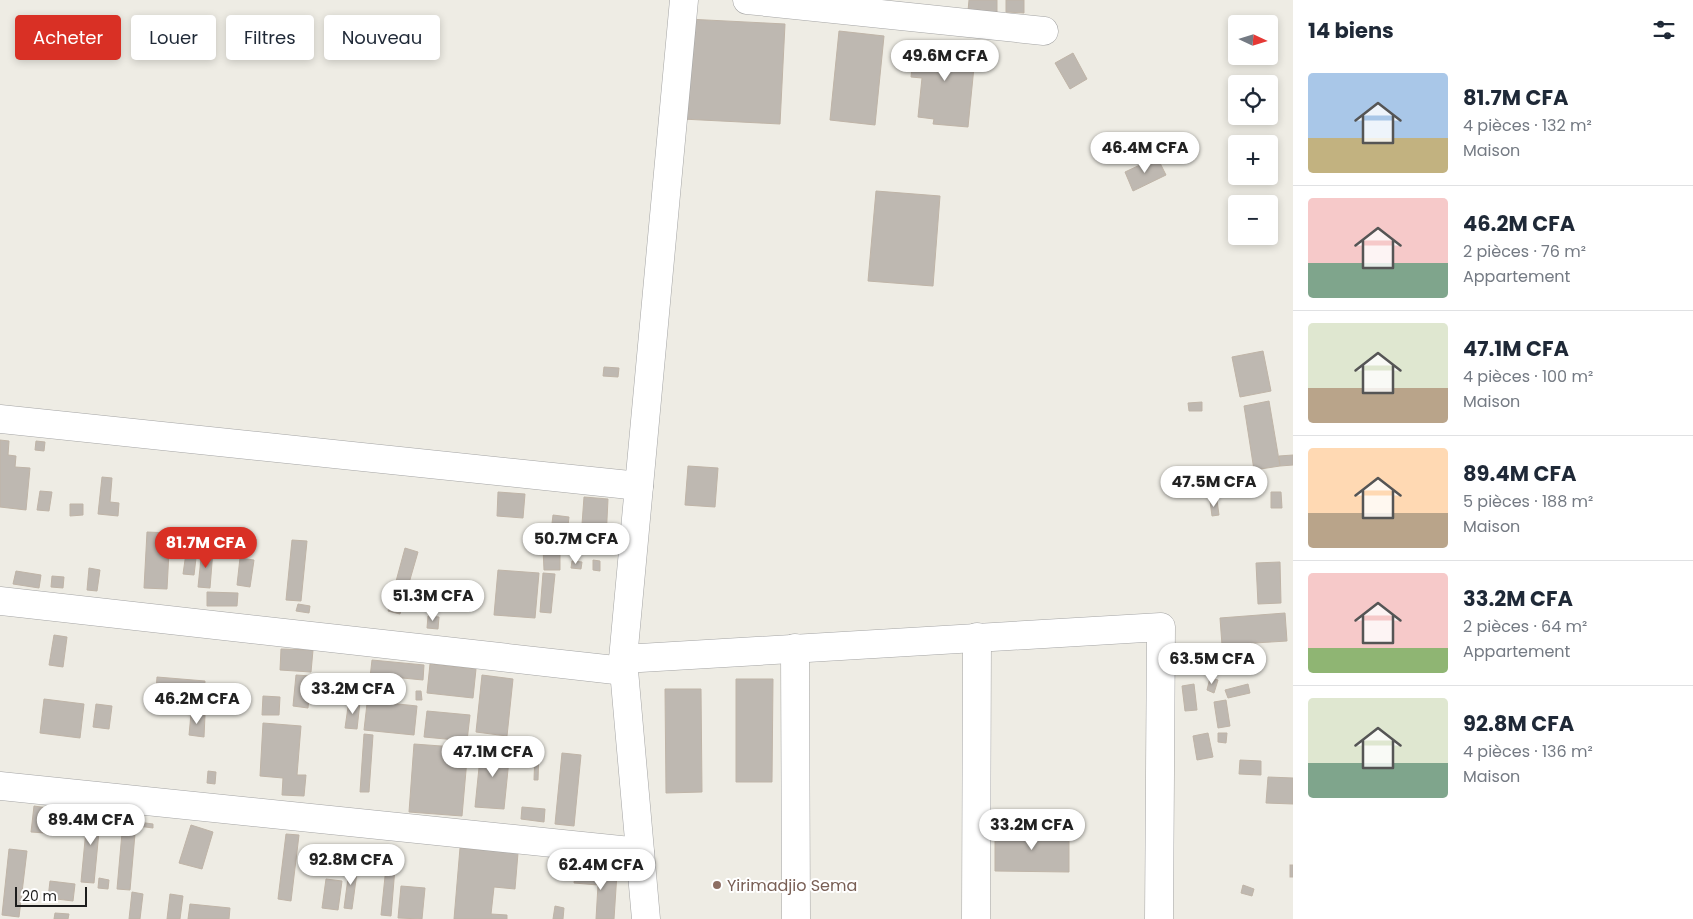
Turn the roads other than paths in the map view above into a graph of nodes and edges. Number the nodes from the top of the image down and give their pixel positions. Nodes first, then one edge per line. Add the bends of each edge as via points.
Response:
1 (684, 0) edge
2 (747, 0) edge
3 (1044, 31) dead end
4 (0, 419) edge
5 (639, 486) junction
6 (0, 601) edge
7 (977, 637) junction
8 (795, 648) junction
9 (624, 665) junction
10 (0, 786) edge
11 (640, 852) junction
12 (646, 919) edge
13 (656, 919) edge
14 (796, 919) edge
15 (976, 919) edge
16 (1160, 919) edge

1 - 5 street
2 - 3 street
4 - 5 street
5 - 9 street
6 - 9 street
7 - 8 street
7 - 15 street
7 - 16 street via 1161,627
8 - 9 street
8 - 14 street
9 - 11 street
10 - 11 street
11 - 12 street
12 - 13 street

